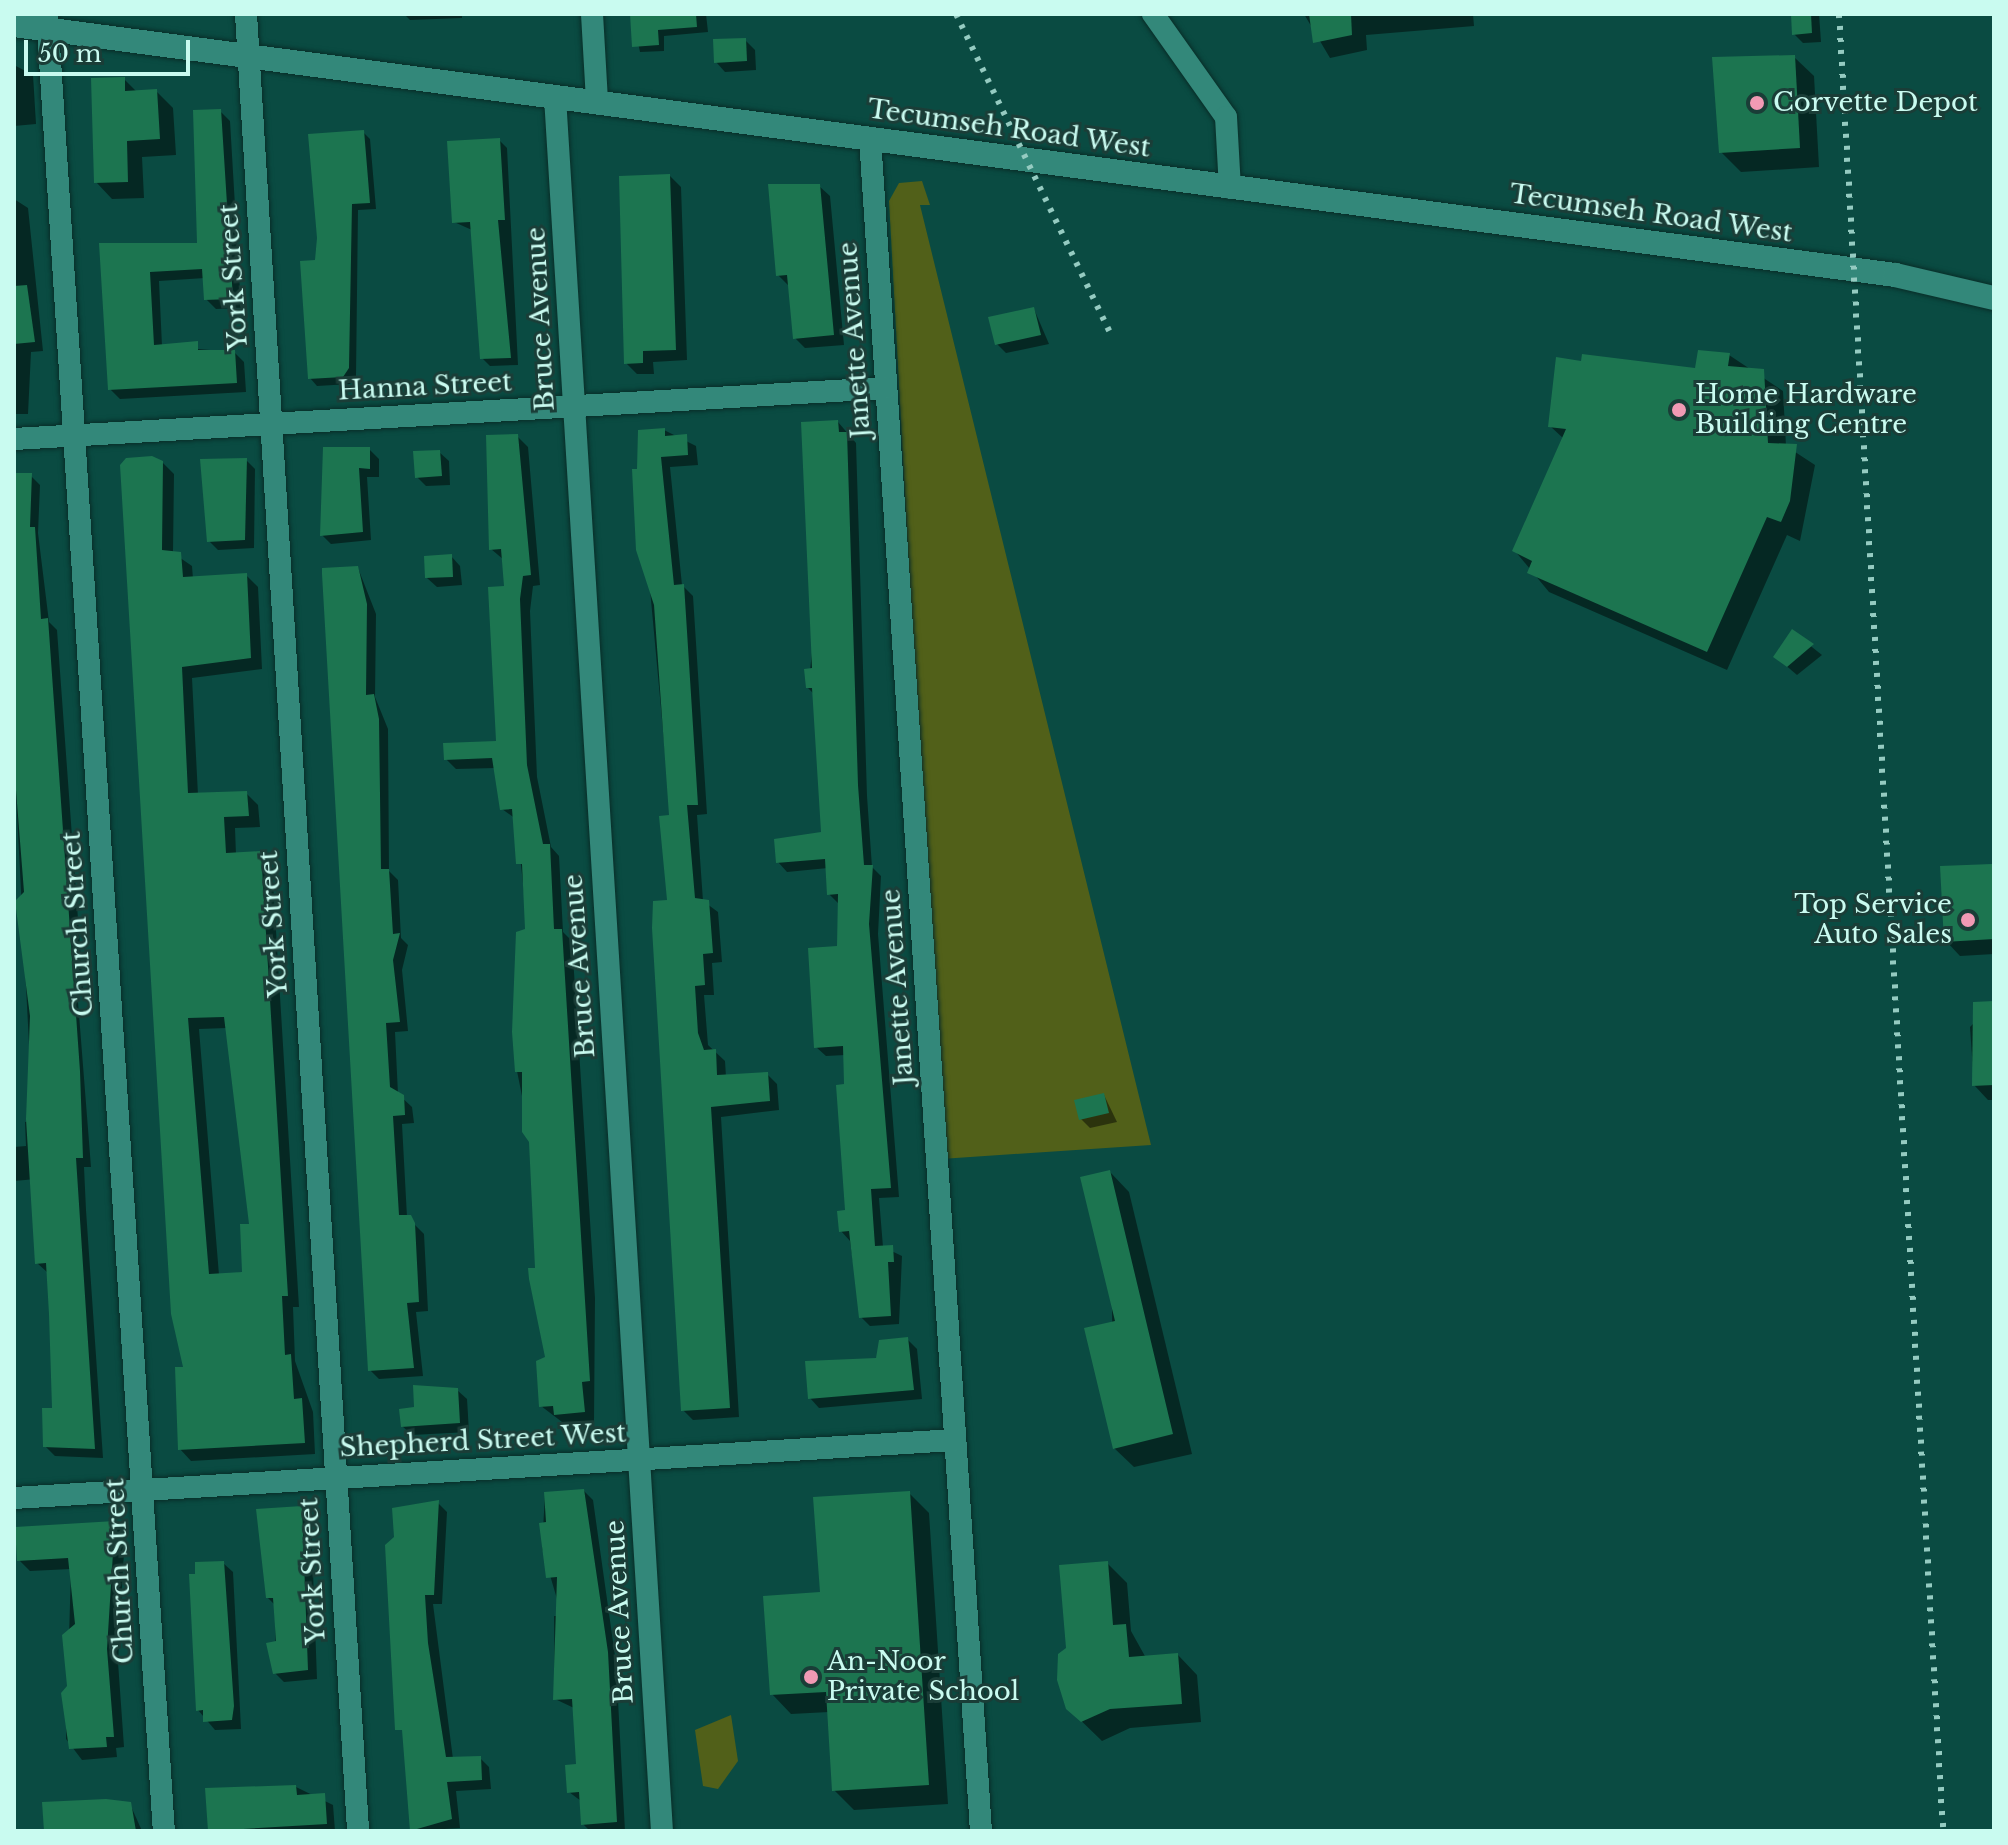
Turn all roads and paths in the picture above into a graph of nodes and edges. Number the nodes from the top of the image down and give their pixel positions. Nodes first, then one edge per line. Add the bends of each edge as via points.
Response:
1 (246, 14) edge
2 (592, 14) edge
3 (1153, 14) edge
4 (47, 22) edge
5 (14, 25) edge
6 (248, 57) junction
7 (555, 97) junction
8 (597, 102) junction
9 (870, 138) junction
10 (1230, 188) junction
11 (1994, 298) edge
12 (886, 388) junction
13 (574, 406) junction
14 (271, 424) junction
15 (74, 435) junction
16 (14, 439) edge
17 (955, 1440) junction
18 (639, 1460) junction
19 (336, 1478) junction
20 (143, 1490) junction
21 (14, 1498) edge
22 (164, 1831) edge
23 (358, 1831) edge
24 (662, 1831) edge
25 (981, 1831) edge

1 - 6 street, York Street
2 - 8 street
3 - 10 street via 1226,117
4 - 5 main road, Tecumseh Road West
4 - 6 main road, Tecumseh Road West
4 - 15 street, Church Street
6 - 7 main road, Tecumseh Road West
6 - 14 street, York Street
7 - 8 main road, Tecumseh Road West
7 - 13 street, Bruce Avenue
8 - 9 main road, Tecumseh Road West
9 - 10 main road, Tecumseh Road West
9 - 12 street, Janette Avenue
10 - 11 main road, Tecumseh Road West via 1895,275
12 - 13 street, Hanna Street
12 - 17 street, Janette Avenue
13 - 14 street, Hanna Street
13 - 18 street, Bruce Avenue
14 - 15 street, Hanna Street
14 - 19 street, York Street
15 - 16 street, Hanna Street
15 - 20 street, Church Street
17 - 18 street, Shepherd Street West
17 - 25 street, Janette Avenue
18 - 19 street, Shepherd Street West
18 - 24 street, Bruce Avenue
19 - 20 street, Shepherd Street West
19 - 23 street, York Street
20 - 21 street, Shepherd Street West
20 - 22 street, Church Street

